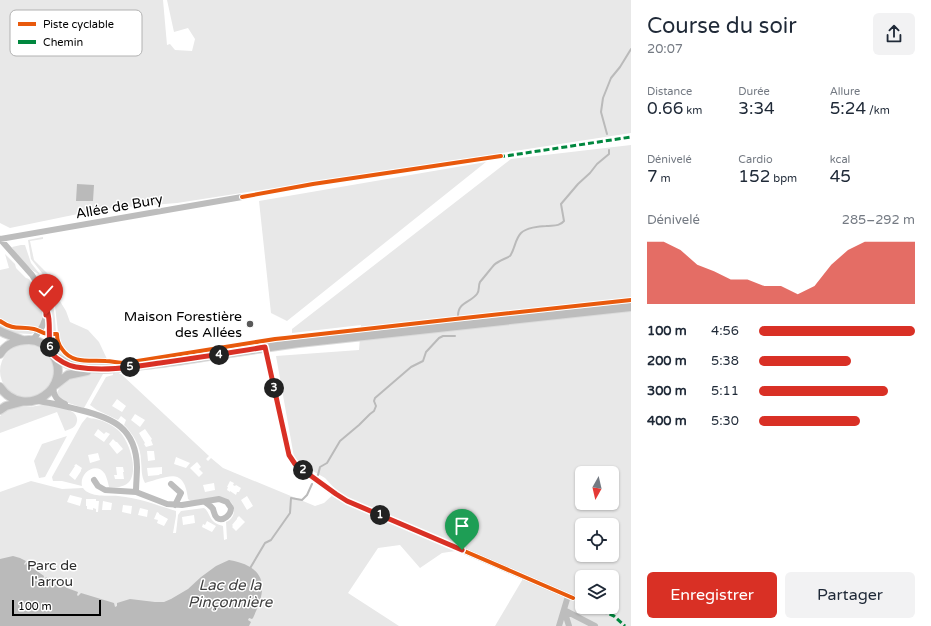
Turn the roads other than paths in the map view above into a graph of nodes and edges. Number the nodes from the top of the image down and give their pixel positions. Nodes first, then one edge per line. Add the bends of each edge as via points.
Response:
1 (242, 197) dead end
2 (0, 239) edge
3 (46, 306) junction
4 (631, 307) edge
5 (0, 330) edge
6 (23, 340) junction
7 (33, 340) junction
8 (265, 347) junction
9 (52, 353) junction
10 (0, 354) edge
11 (98, 369) junction
12 (53, 387) junction
13 (0, 388) edge
14 (34, 401) junction
15 (22, 402) junction
16 (73, 408) junction
17 (0, 410) edge
18 (94, 480) dead end
19 (171, 484) dead end
20 (136, 492) junction
21 (206, 502) dead end
22 (175, 505) junction
23 (564, 610) junction
24 (559, 626) edge
25 (569, 626) edge
26 (595, 626) edge

1 - 2 street, Allée de Bury
2 - 3 street via 38,283
3 - 7 street via 45,322
3 - 9 street
4 - 8 main road
5 - 6 main road
6 - 7 main road
6 - 10 main road via 6,347
7 - 9 main road via 40,342
8 - 11 main road via 132,367
8 - 23 street via 289,455 295,464 347,501 571,597
9 - 11 main road via 68,365
9 - 12 main road via 58,371
11 - 12 main road via 68,375
12 - 14 main road via 44,397
12 - 16 street via 57,400
13 - 15 main road via 11,398
14 - 15 main road
14 - 16 street
15 - 17 main road
16 - 20 street via 112,420 128,434 136,455
18 - 20 street via 105,490
19 - 22 street via 181,493
20 - 22 street
21 - 22 street
23 - 24 street
23 - 25 street
23 - 26 street

